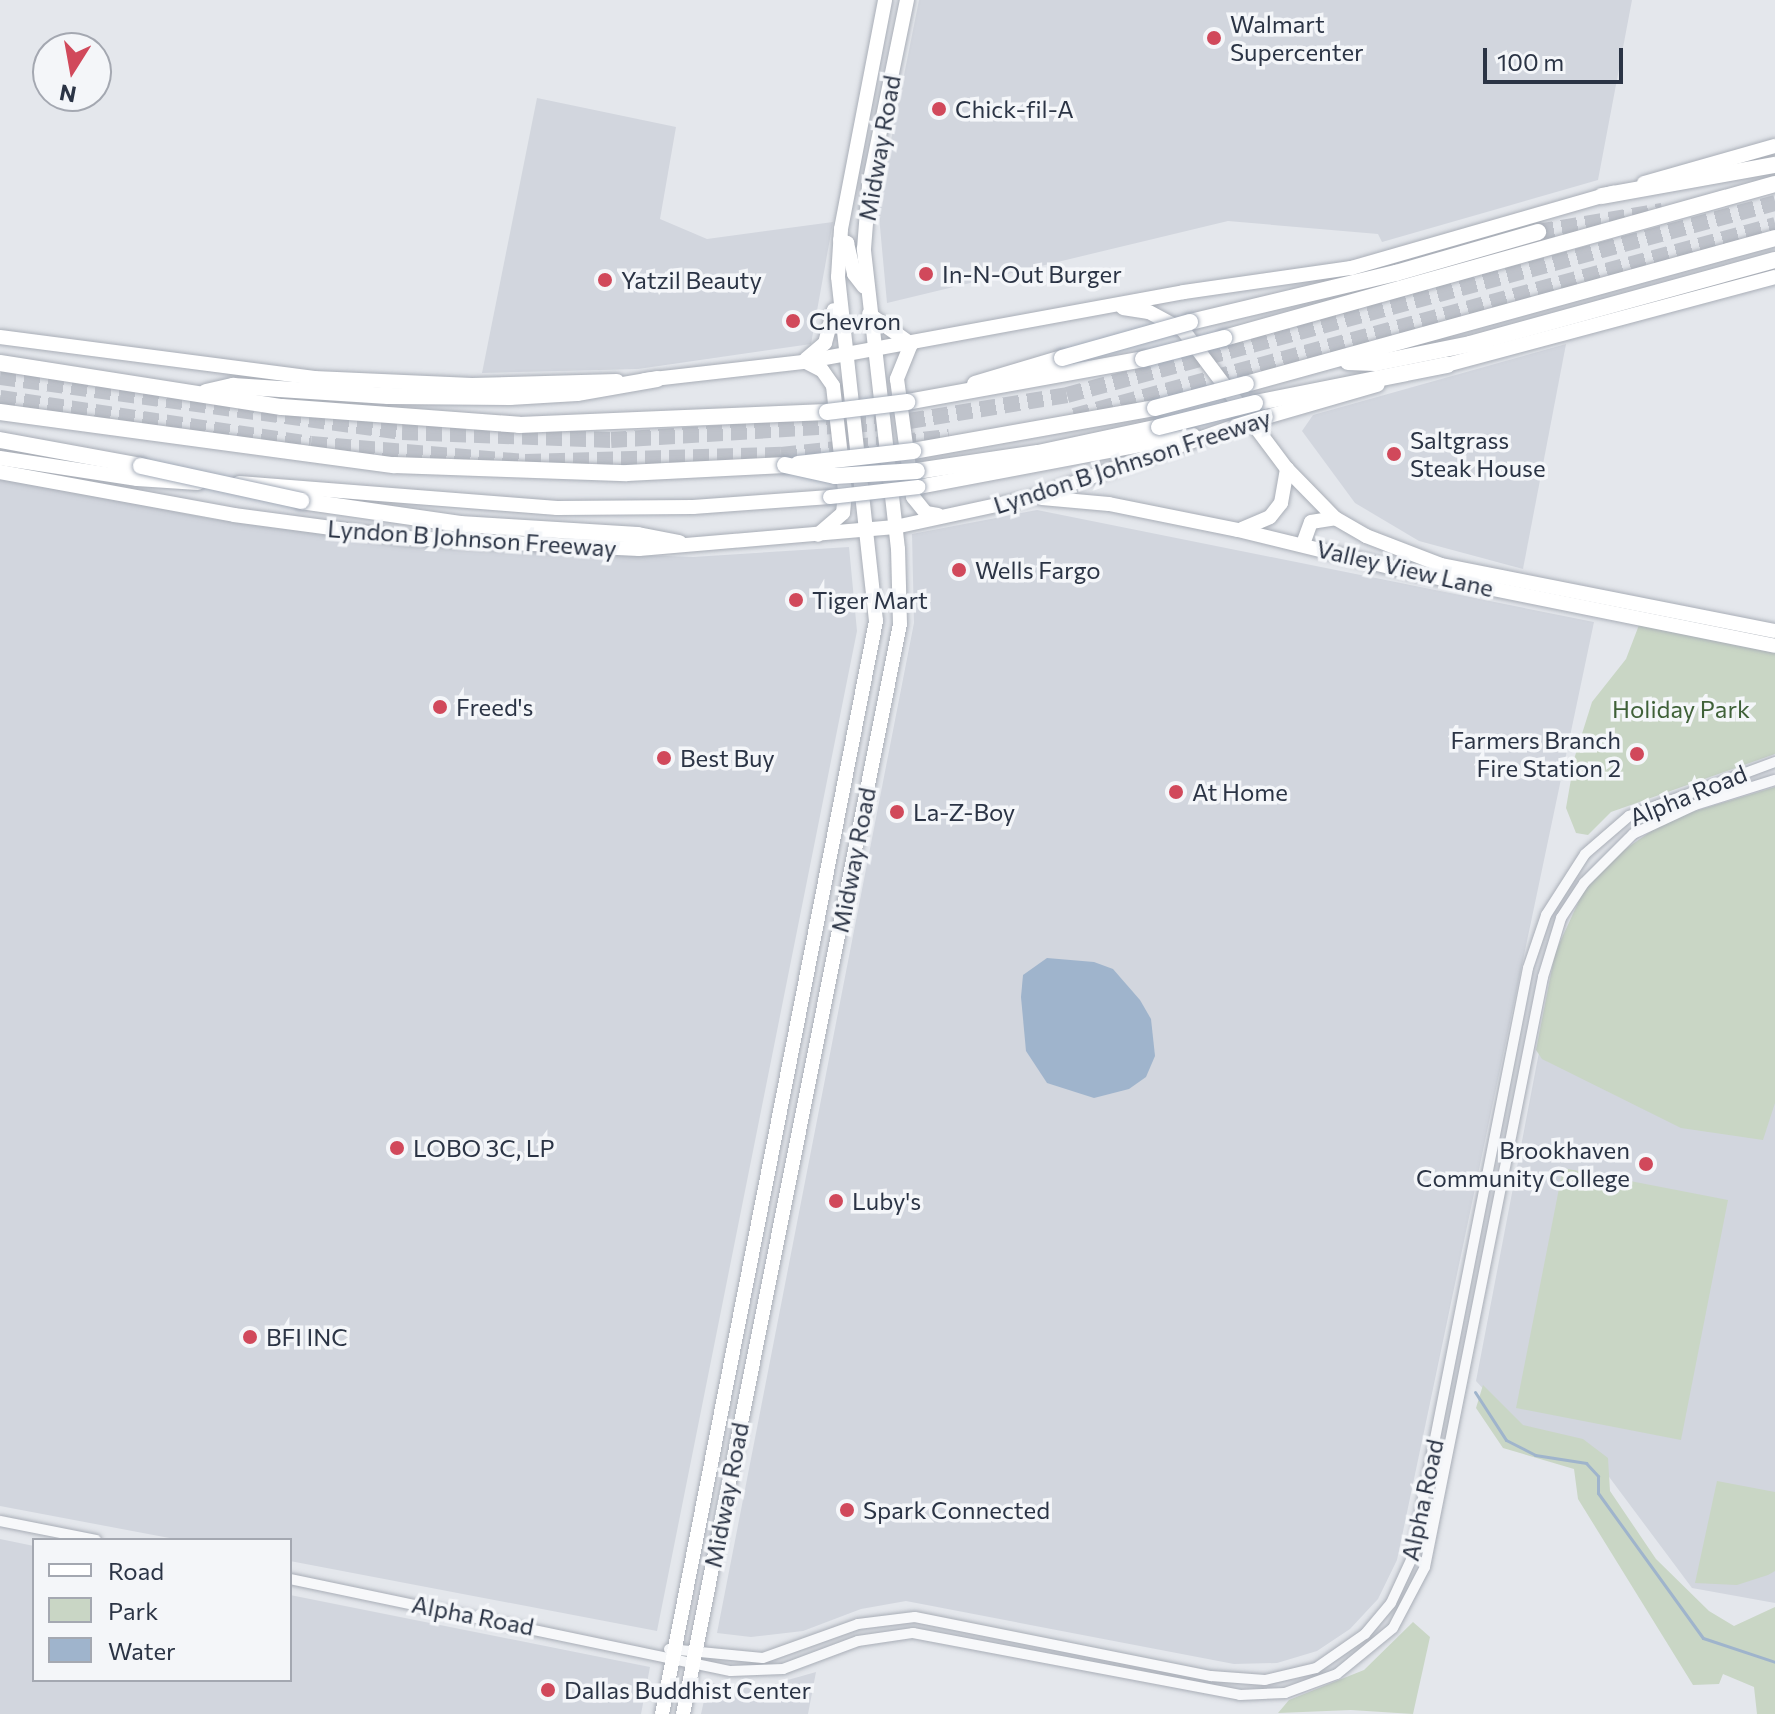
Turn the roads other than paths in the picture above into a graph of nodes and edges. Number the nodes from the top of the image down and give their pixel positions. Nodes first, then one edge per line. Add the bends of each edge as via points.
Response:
1 (885, 0) edge
2 (907, 0) edge
3 (880, 24) junction
4 (901, 28) junction
5 (861, 120) junction
6 (881, 126) junction
7 (1775, 146) edge
8 (1775, 165) edge
9 (1775, 184) edge
10 (1602, 196) junction
11 (1538, 232) tunnel mouth
12 (1775, 238) edge
13 (840, 240) junction
14 (1775, 260) edge
15 (1775, 277) edge
16 (864, 287) junction
17 (839, 292) junction
18 (1111, 308) junction
19 (869, 314) junction
20 (0, 337) edge
21 (911, 344) junction
22 (877, 350) junction
23 (844, 355) junction
24 (1331, 361) junction
25 (803, 362) junction
26 (0, 363) edge
27 (1447, 365) junction
28 (657, 379) junction
29 (197, 394) junction
30 (948, 395) junction
31 (1252, 410) junction
32 (0, 412) edge
33 (1236, 426) junction
34 (0, 440) edge
35 (0, 458) edge
36 (785, 465) junction
37 (1287, 469) junction
38 (0, 472) edge
39 (918, 479) junction
40 (1034, 497) junction
41 (946, 516) junction
42 (1335, 518) junction
43 (895, 527) junction
44 (866, 530) junction
45 (1238, 530) junction
46 (814, 537) junction
47 (679, 543) junction
48 (1303, 544) junction
49 (1429, 569) junction
50 (1775, 631) edge
51 (1775, 646) edge
52 (865, 684) junction
53 (887, 688) junction
54 (1775, 762) edge
55 (1775, 780) edge
56 (832, 846) junction
57 (855, 851) junction
58 (0, 1521) edge
59 (86, 1538) edge
60 (292, 1579) edge
61 (915, 1617) junction
62 (913, 1633) junction
63 (1365, 1634) junction
64 (1375, 1647) junction
65 (673, 1655) junction
66 (694, 1658) junction
67 (1316, 1668) junction
68 (1260, 1696) junction
69 (662, 1714) edge
70 (683, 1714) edge

1 - 3 main road, Midway Road
2 - 4 main road, Midway Road
3 - 4 main road
3 - 5 main road, Midway Road
4 - 6 main road, Midway Road
5 - 6 main road
5 - 13 main road, Midway Road
6 - 16 main road, Midway Road via 866,204
7 - 10 main road, Lyndon B Johnson Freeway
8 - 10 highway
9 - 30 highway, bridge via 1143,359
10 - 18 main road, Lyndon B Johnson Freeway via 1351,268
11 - 30 highway, bridge via 1396,273 1190,322
12 - 24 highway, Lyndon B Johnson Freeway
13 - 16 main road via 847,243 854,274
13 - 17 main road, Midway Road
14 - 24 highway via 1470,344 1376,363
15 - 27 main road, Lyndon B Johnson Freeway
16 - 19 main road, Midway Road
17 - 23 main road, Midway Road
17 - 25 main road via 829,335
18 - 21 main road, Lyndon B Johnson Freeway
18 - 31 main road, Lyndon B Johnson Freeway via 1173,321
19 - 21 main road
19 - 22 main road, Midway Road
20 - 28 main road, Lyndon B Johnson Freeway via 114,356 328,379 472,385
21 - 22 main road, Lyndon B Johnson Freeway
21 - 41 main road via 897,379 913,497 926,513
22 - 23 main road, Lyndon B Johnson Freeway
22 - 43 main road, Midway Road
23 - 25 main road, Lyndon B Johnson Freeway
23 - 44 main road, Midway Road
24 - 36 highway, Lyndon B Johnson Freeway, bridge via 1155,408 913,451
25 - 28 main road, Lyndon B Johnson Freeway
25 - 46 main road via 822,370 833,386 845,491 843,513
26 - 29 highway
27 - 31 highway
27 - 33 main road, Lyndon B Johnson Freeway, bridge
28 - 29 highway via 577,393 510,397 233,386
29 - 30 highway, bridge via 344,414 519,425 776,416
31 - 37 main road, Valley View Lane
31 - 39 highway, bridge
32 - 36 highway, Lyndon B Johnson Freeway via 394,465 627,473
33 - 39 main road
33 - 40 main road, Lyndon B Johnson Freeway
34 - 47 highway, bridge via 301,501 460,524 638,535
35 - 39 main road, bridge via 137,479 275,483 512,507 693,507 830,497
36 - 39 highway, bridge via 835,476
37 - 42 main road, Valley View Lane
37 - 45 main road via 1284,495 1270,517
38 - 47 main road, Lyndon B Johnson Freeway via 234,515 406,538 639,549
40 - 41 main road, Lyndon B Johnson Freeway
40 - 45 main road, Valley View Lane via 1083,500
41 - 43 main road, Lyndon B Johnson Freeway
42 - 48 main road via 1311,522
42 - 49 main road, Valley View Lane
43 - 44 main road, Lyndon B Johnson Freeway
43 - 53 main road, Midway Road via 900,624
44 - 46 main road, Lyndon B Johnson Freeway
44 - 52 main road, Midway Road via 876,621
45 - 48 main road, Valley View Lane
46 - 47 main road, Lyndon B Johnson Freeway
48 - 49 main road, Valley View Lane
49 - 50 main road, Valley View Lane
49 - 51 main road, Valley View Lane
52 - 53 main road
52 - 56 main road, Midway Road
53 - 57 main road, Midway Road
54 - 63 street, Alpha Road via 1629,816 1585,854 1546,915 1528,968 1411,1560 1391,1603
55 - 64 street, Alpha Road via 1695,805 1633,834 1584,883 1561,918 1543,977 1430,1550 1411,1601
56 - 57 main road
56 - 65 main road, Midway Road
57 - 66 main road, Midway Road
58 - 59 street
60 - 65 street, Alpha Road
61 - 62 street
61 - 66 street, Alpha Road via 858,1624 771,1657
61 - 67 street, Alpha Road via 1225,1678 1265,1680
62 - 66 street, Alpha Road via 858,1641 766,1672
62 - 68 street, Alpha Road
63 - 64 street
63 - 67 street, Alpha Road
64 - 68 street, Alpha Road via 1318,1682
65 - 66 street, Alpha Road
65 - 69 main road, Midway Road
66 - 70 main road, Midway Road
67 - 68 street via 1304,1677 1264,1688

